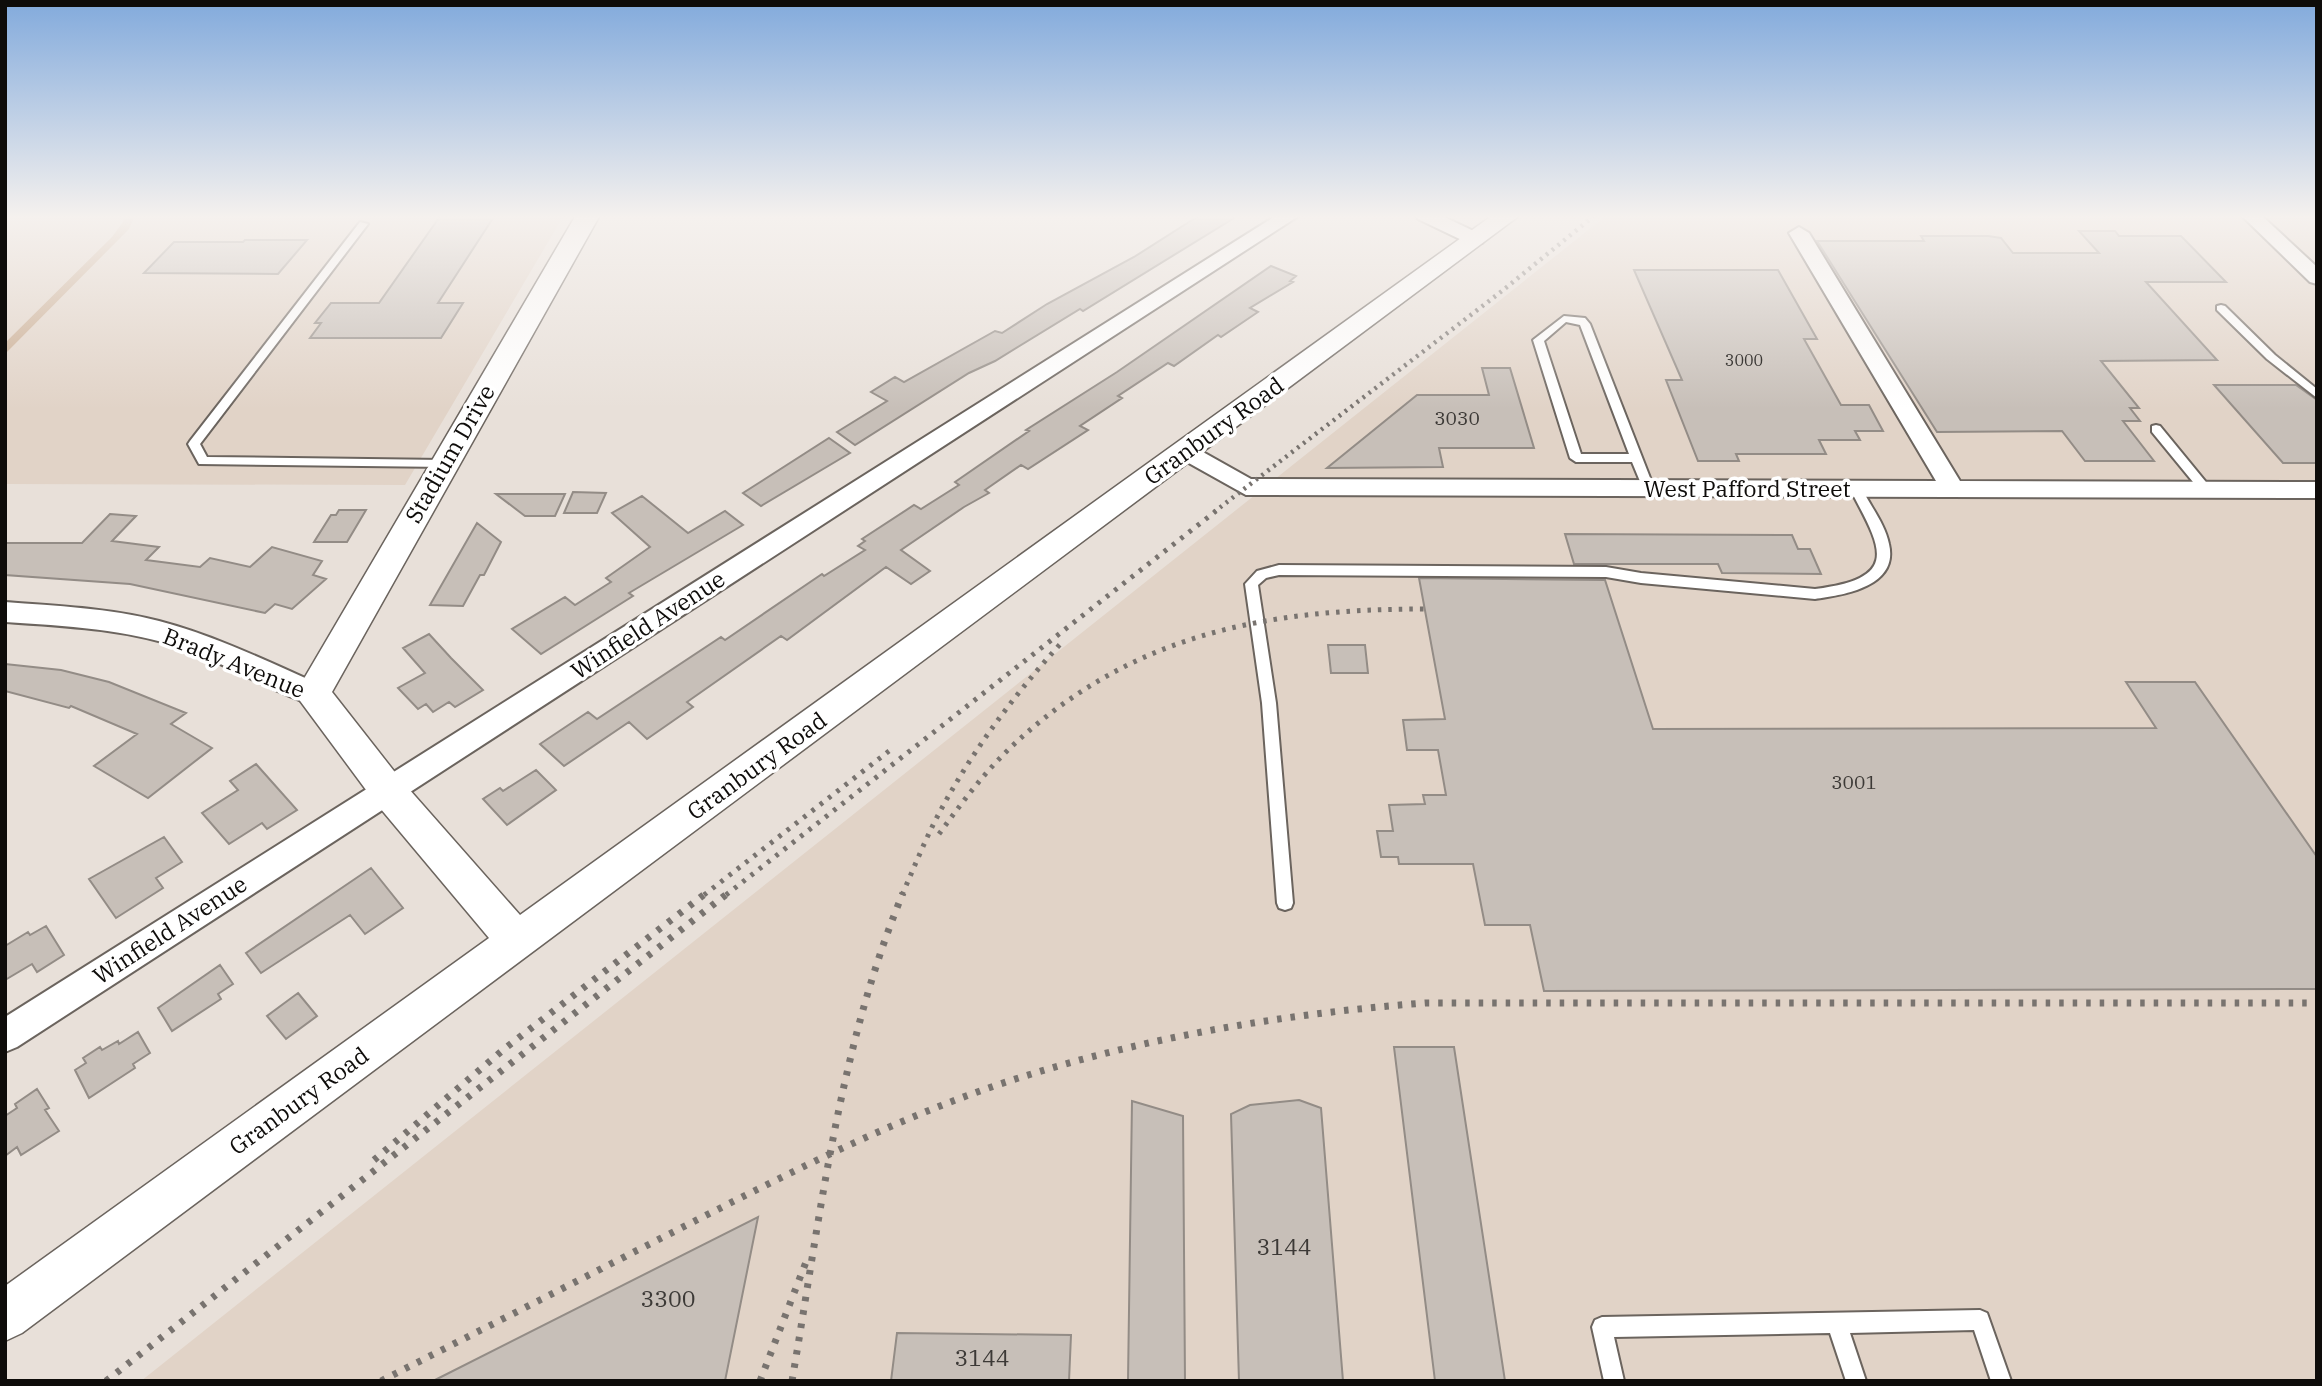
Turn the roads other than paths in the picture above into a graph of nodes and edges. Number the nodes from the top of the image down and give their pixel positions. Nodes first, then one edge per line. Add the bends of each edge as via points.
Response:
1 (320, 280) edge
2 (551, 280) edge
3 (1189, 280) edge
4 (1420, 280) edge
5 (1827, 280) edge
6 (2221, 308) dead end
7 (2317, 395) edge
8 (2157, 429) dead end
9 (1186, 452) junction
10 (1637, 458) junction
11 (444, 464) junction
12 (1648, 488) junction
13 (1856, 489) junction
14 (1953, 489) junction
15 (2206, 489) junction
16 (2317, 490) edge
17 (5, 612) edge
18 (313, 694) junction
19 (388, 791) junction
20 (1285, 904) dead end
21 (517, 941) junction
22 (5, 1036) edge
23 (5, 1316) edge
24 (1837, 1323) junction
25 (1614, 1381) edge
26 (1856, 1381) edge
27 (2001, 1381) edge

1 - 11 lane via 194,444 203,461
2 - 11 street, Stadium Drive
3 - 19 street, Winfield Avenue
4 - 9 street, Granbury Road
5 - 14 street
6 - 7 lane
8 - 15 lane
9 - 12 street, West Pafford Street via 1246,487
9 - 21 street, Granbury Road
10 - 10 lane via 1585,324 1564,319 1538,340 1576,458
10 - 12 lane
11 - 18 street, Stadium Drive
12 - 13 street, West Pafford Street
13 - 14 street, West Pafford Street
13 - 20 lane via 1884,547 1884,562 1872,577 1834,592 1815,594 1606,572 1279,570 1262,574 1251,584 1272,742
14 - 15 street, West Pafford Street
15 - 16 street, West Pafford Street
17 - 18 street, Brady Avenue via 106,620 159,631
18 - 19 street, Brady Avenue
19 - 21 street, Brady Avenue
19 - 22 street, Winfield Avenue
21 - 23 street, Granbury Road
24 - 25 lane via 1602,1327
24 - 26 lane
24 - 27 lane via 1980,1321

